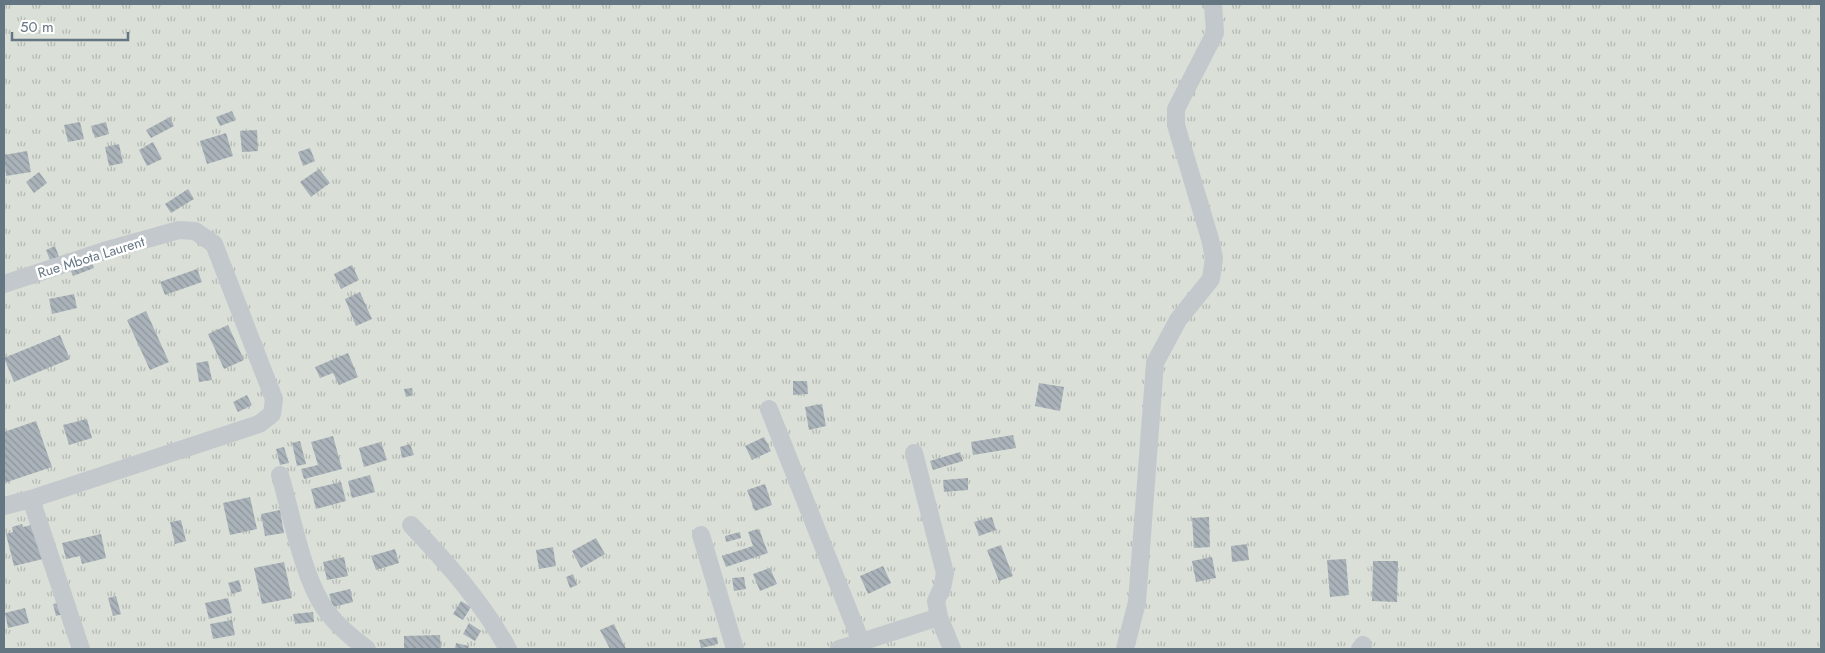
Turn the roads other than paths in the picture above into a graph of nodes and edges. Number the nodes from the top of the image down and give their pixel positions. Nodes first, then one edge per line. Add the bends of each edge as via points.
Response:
1 (1213, 4) edge
2 (4, 284) edge
3 (769, 409) dead end
4 (914, 453) dead end
5 (280, 475) dead end
6 (31, 499) junction
7 (4, 506) edge
8 (411, 525) dead end
9 (701, 535) dead end
10 (939, 617) junction
11 (860, 642) junction
12 (81, 649) edge
13 (367, 649) edge
14 (508, 649) edge
15 (735, 649) edge
16 (839, 649) edge
17 (952, 649) edge
18 (1125, 649) edge

1 - 18 street via 1215,33 1176,109 1176,126 1214,258 1211,279 1178,320 1155,362 1136,602
2 - 6 street, Rue Mbota Laurent via 179,230 195,231 214,244 274,399 272,414 259,424
3 - 11 street
4 - 10 street via 944,573 936,600
5 - 13 street via 314,589 327,612 348,635
6 - 7 street
6 - 12 street
8 - 14 street via 474,596
9 - 15 street
10 - 11 street
10 - 17 street
11 - 16 street

